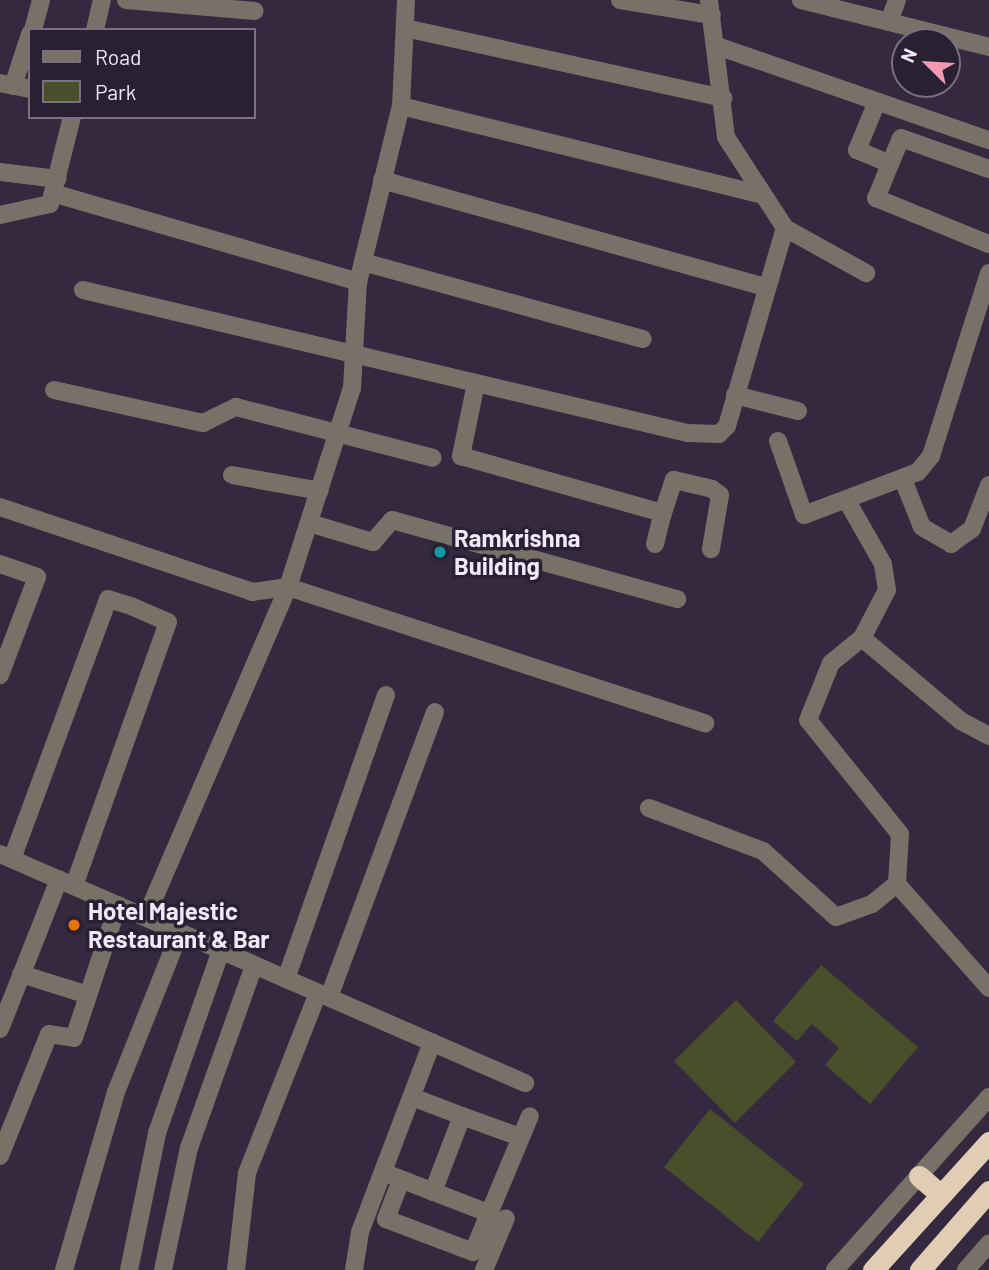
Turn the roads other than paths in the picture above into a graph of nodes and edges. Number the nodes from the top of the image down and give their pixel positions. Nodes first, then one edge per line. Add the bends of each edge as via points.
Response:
1 (41, 0) edge
2 (103, 0) edge
3 (126, 0) edge
4 (406, 0) edge
5 (620, 0) edge
6 (801, 0) edge
7 (897, 0) edge
8 (710, 7) edge
9 (255, 11) dead end
10 (889, 22) junction
11 (34, 28) edge
12 (96, 28) edge
13 (405, 28) junction
14 (28, 40) edge
15 (717, 46) junction
16 (989, 47) edge
17 (14, 86) edge
18 (723, 98) junction
19 (876, 104) junction
20 (401, 106) junction
21 (72, 119) edge
22 (989, 140) edge
23 (890, 164) junction
24 (989, 169) edge
25 (0, 172) edge
26 (382, 180) junction
27 (57, 187) junction
28 (762, 195) junction
29 (0, 215) edge
30 (785, 228) junction
31 (989, 244) edge
32 (363, 262) junction
33 (866, 273) dead end
34 (989, 273) edge
35 (358, 282) junction
36 (764, 288) junction
37 (83, 290) dead end
38 (643, 339) dead end
39 (353, 354) junction
40 (476, 383) junction
41 (54, 390) dead end
42 (735, 395) junction
43 (798, 411) dead end
44 (338, 431) junction
45 (778, 441) dead end
46 (433, 458) dead end
47 (232, 475) dead end
48 (904, 482) junction
49 (989, 485) edge
50 (320, 491) junction
51 (847, 501) junction
52 (0, 507) edge
53 (663, 513) junction
54 (309, 523) junction
55 (655, 544) dead end
56 (711, 549) dead end
57 (0, 564) edge
58 (288, 587) junction
59 (677, 599) dead end
60 (862, 638) junction
61 (0, 675) edge
62 (386, 695) dead end
63 (435, 712) dead end
64 (705, 723) dead end
65 (989, 736) edge
66 (649, 808) dead end
67 (6, 856) edge
68 (67, 882) junction
69 (897, 884) junction
70 (118, 905) junction
71 (146, 917) junction
72 (180, 932) junction
73 (221, 950) junction
74 (254, 965) junction
75 (21, 974) junction
76 (286, 979) junction
77 (989, 988) edge
78 (88, 995) junction
79 (324, 995) junction
80 (0, 1029) edge
81 (432, 1042) junction
82 (525, 1083) dead end
83 (411, 1097) junction
84 (989, 1097) edge
85 (462, 1116) junction
86 (530, 1116) dead end
87 (520, 1137) junction
88 (989, 1142) edge
89 (0, 1156) edge
90 (383, 1173) junction
91 (919, 1176) junction
92 (401, 1180) junction
93 (989, 1191) edge
94 (433, 1192) junction
95 (941, 1195) junction
96 (488, 1213) junction
97 (506, 1218) dead end
98 (989, 1244) edge
99 (64, 1270) edge
100 (129, 1270) edge
101 (163, 1270) edge
102 (236, 1270) edge
103 (354, 1270) edge
104 (484, 1270) edge
105 (835, 1270) edge
106 (873, 1270) edge
107 (920, 1270) edge
108 (966, 1270) edge

1 - 11 street
2 - 12 street
3 - 9 street
4 - 13 street
5 - 8 street
6 - 10 street
7 - 10 street
8 - 15 street
10 - 16 street
13 - 18 street
13 - 20 street
14 - 17 street
15 - 18 street
15 - 19 street
18 - 28 street via 726,137
19 - 22 street
19 - 23 street via 857,150
20 - 26 street
20 - 28 street
21 - 27 street
23 - 24 street via 901,138
23 - 31 street via 876,198
25 - 27 street
26 - 32 street
26 - 36 street
27 - 29 street via 40,210
27 - 35 street
28 - 30 street
30 - 33 street
30 - 36 street
32 - 35 street
32 - 38 street
34 - 48 street via 931,456
35 - 39 street
36 - 42 street
37 - 39 street
39 - 40 street
39 - 44 street via 352,388
40 - 42 street via 707,436 727,426
40 - 53 street via 461,456
41 - 44 street via 203,423 236,407
42 - 43 street
44 - 46 street
44 - 50 street
45 - 51 street via 804,515
47 - 50 street
48 - 49 street via 922,527 951,544 972,529
48 - 51 street
50 - 54 street
51 - 60 street via 888,580 884,600
52 - 58 street via 252,592
53 - 55 street
53 - 56 street via 674,480 718,491
54 - 58 street
54 - 59 street via 373,542 392,520
57 - 61 street via 37,577
58 - 64 street
58 - 71 street
60 - 65 street via 961,721
60 - 69 street via 831,663 808,720 900,834
62 - 76 street
63 - 79 street
66 - 69 street via 763,851 836,917 872,904
67 - 68 street
67 - 68 street via 108,598 131,606 168,622
68 - 70 street
68 - 75 street
69 - 77 street
70 - 71 street
70 - 78 street
71 - 72 street
72 - 73 street
72 - 99 street via 116,1092
73 - 74 street
73 - 100 street via 157,1133
74 - 76 street
74 - 101 street via 189,1148
75 - 78 street
75 - 80 street
76 - 79 street
78 - 89 street via 74,1038 49,1034
79 - 81 street
79 - 102 street via 247,1173
81 - 82 street
81 - 83 street
83 - 85 street
83 - 90 street
84 - 91 street
85 - 87 street
85 - 94 street
86 - 87 street
87 - 96 street
88 - 95 highway
90 - 92 street
90 - 103 street
91 - 95 highway
91 - 105 street
92 - 94 street
92 - 96 street via 386,1219 473,1252
93 - 107 highway
94 - 96 street
95 - 106 highway
97 - 104 street
98 - 108 street

